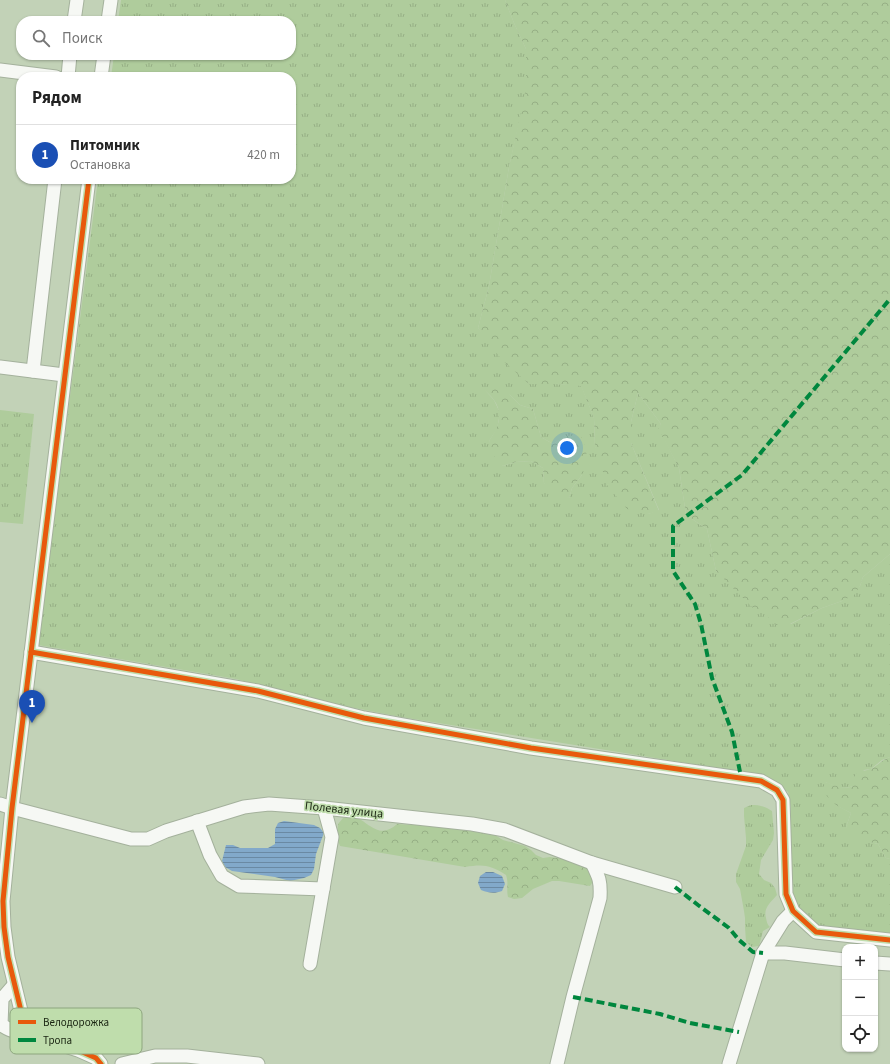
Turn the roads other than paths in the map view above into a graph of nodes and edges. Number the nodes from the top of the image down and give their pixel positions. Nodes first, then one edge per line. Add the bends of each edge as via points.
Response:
1 (77, 0) edge
2 (111, 0) edge
3 (75, 16) edge
4 (109, 16) edge
5 (70, 60) edge
6 (103, 60) edge
7 (0, 70) edge
8 (16, 72) edge
9 (68, 72) edge
10 (102, 72) edge
11 (54, 184) edge
12 (88, 184) edge
13 (0, 367) edge
14 (33, 371) junction
15 (64, 375) junction
16 (31, 652) junction
17 (0, 793) edge
18 (6, 806) edge
19 (324, 808) junction
20 (197, 821) junction
21 (592, 863) junction
22 (675, 887) dead end
23 (323, 889) junction
24 (793, 911) junction
25 (2, 927) edge
26 (890, 940) edge
27 (763, 953) junction
28 (842, 960) edge
29 (878, 963) edge
30 (310, 964) dead end
31 (890, 964) edge
32 (14, 985) junction
33 (20, 1008) edge
34 (1, 1025) edge
35 (10, 1030) edge
36 (87, 1054) edge
37 (101, 1064) edge
38 (122, 1064) edge
39 (258, 1064) edge
40 (557, 1064) edge
41 (729, 1064) edge

1 - 3 street
2 - 4 street
5 - 9 street
6 - 10 street
7 - 8 street
11 - 14 street
12 - 15 street
13 - 14 street
14 - 15 street
15 - 16 street
16 - 18 street
16 - 24 street via 258,691 364,718 531,748 760,781 777,790 783,800 786,894
17 - 18 street
18 - 20 street, Полевая улица via 132,839 148,839
18 - 25 street
19 - 20 street, Полевая улица via 269,804 244,807
19 - 21 street, Полевая улица via 505,830
19 - 23 street via 332,837
20 - 23 street via 210,855 222,876 239,886
21 - 22 street, Полевая улица
21 - 40 street via 599,876 600,898
23 - 30 street
24 - 26 street via 816,932
24 - 27 street via 783,921
25 - 32 street
27 - 28 street
27 - 41 street
29 - 31 street
32 - 33 street
32 - 34 street via 2,999
34 - 35 street
36 - 37 street
38 - 39 street via 155,1056 187,1056

